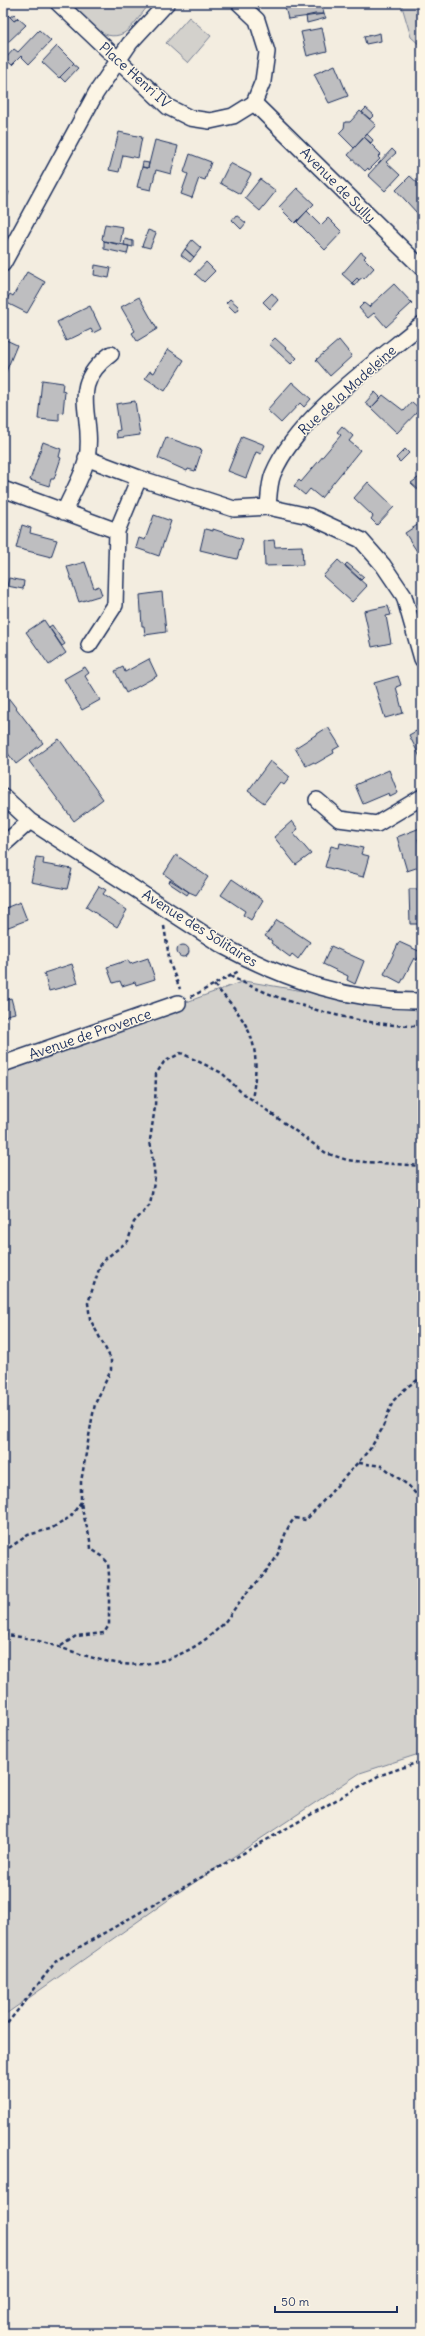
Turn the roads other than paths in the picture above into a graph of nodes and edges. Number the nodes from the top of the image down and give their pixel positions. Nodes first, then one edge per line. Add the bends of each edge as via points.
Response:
1 (58, 3) edge
2 (166, 3) edge
3 (239, 3) edge
4 (118, 60) junction
5 (254, 103) junction
6 (3, 264) edge
7 (422, 268) edge
8 (422, 324) edge
9 (111, 354) dead end
10 (86, 458) junction
11 (139, 478) junction
12 (3, 489) edge
13 (268, 507) junction
14 (64, 512) junction
15 (117, 531) junction
16 (89, 645) dead end
17 (422, 658) edge
18 (3, 796) edge
19 (422, 797) edge
20 (316, 800) dead end
21 (30, 821) junction
22 (3, 844) edge
23 (181, 999) road end
24 (422, 1001) edge
25 (3, 1064) edge

1 - 4 street, Place Henri IV
2 - 4 street
3 - 5 street via 257,20 267,52 263,81
4 - 5 street, Place Henri IV via 168,107 190,118 210,121 233,116
4 - 6 street via 96,93
5 - 7 street, Avenue de Sully
8 - 13 street, Rue de la Madeleine via 302,426 272,476
9 - 10 street via 98,364 87,380 84,400 88,426
10 - 11 street
10 - 14 street
11 - 13 street via 234,509
11 - 15 street
12 - 14 street
13 - 17 street via 309,516 361,540 383,565 404,596
14 - 15 street
15 - 16 street via 115,605
18 - 21 street, Avenue des Solitaires
19 - 20 street via 377,824 339,819
21 - 22 street
21 - 24 street, Avenue des Solitaires via 223,946 287,977 345,994 387,1000
23 - 25 street, Avenue de Provence

